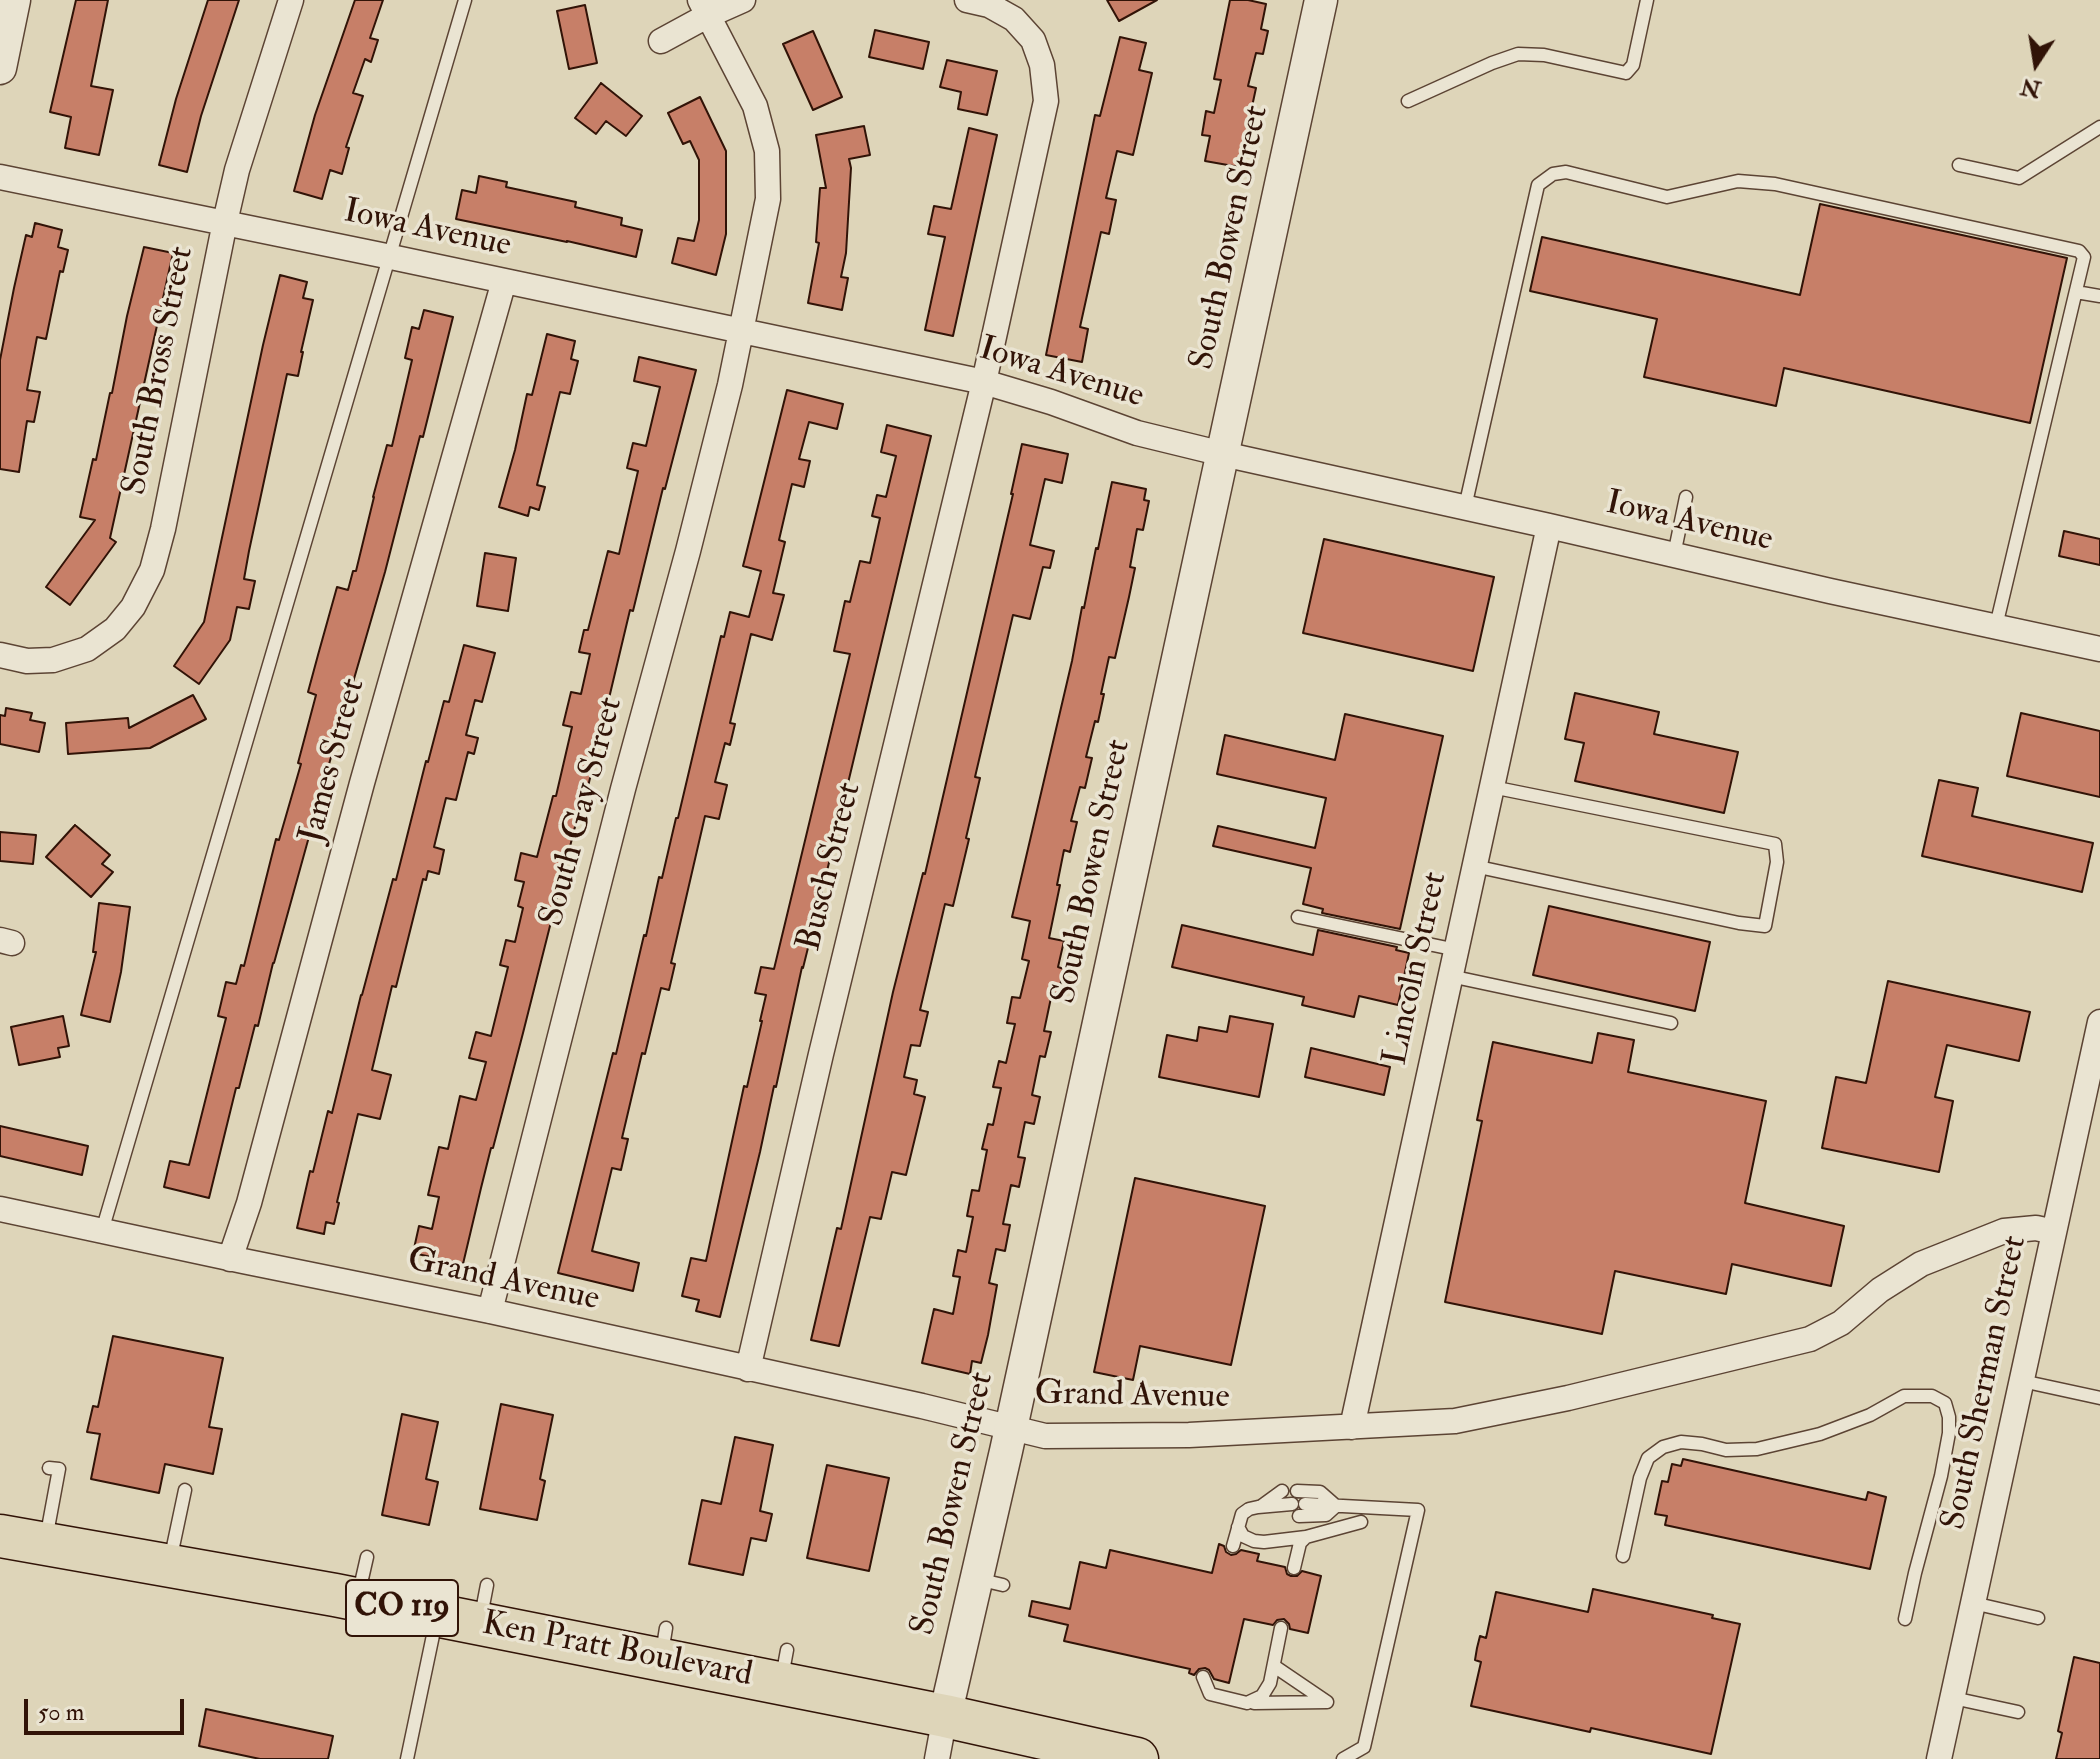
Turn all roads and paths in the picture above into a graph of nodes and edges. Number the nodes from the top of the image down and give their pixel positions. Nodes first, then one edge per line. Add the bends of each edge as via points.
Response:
1 (14, 0) edge
2 (291, 0) edge
3 (465, 0) edge
4 (743, 0) edge
5 (967, 0) edge
6 (1321, 0) edge
7 (1647, 0) edge
8 (704, 8) edge
9 (661, 41) dead end
10 (0, 68) edge
11 (1408, 101) dead end
12 (2100, 127) edge
13 (1959, 165) dead end
14 (0, 177) edge
15 (225, 222) junction
16 (391, 257) junction
17 (504, 281) junction
18 (2076, 292) junction
19 (2100, 296) edge
20 (742, 330) junction
21 (984, 382) junction
22 (1223, 454) junction
23 (1686, 497) dead end
24 (1465, 507) junction
25 (1549, 526) junction
26 (1674, 555) junction
27 (1996, 626) junction
28 (2100, 649) edge
29 (0, 655) edge
30 (1492, 787) junction
31 (1474, 866) junction
32 (1298, 917) dead end
33 (1457, 950) junction
34 (1450, 976) junction
35 (2100, 1022) edge
36 (1671, 1023) dead end
37 (0, 1209) edge
38 (102, 1231) junction
39 (2054, 1232) junction
40 (230, 1259) junction
41 (490, 1311) junction
42 (748, 1369) junction
43 (2022, 1381) junction
44 (2100, 1398) edge
45 (1352, 1427) junction
46 (1011, 1428) junction
47 (49, 1468) dead end
48 (185, 1490) dead end
49 (1282, 1491) dead end
50 (1297, 1491) dead end
51 (1336, 1506) junction
52 (1260, 1507) junction
53 (1284, 1516) dead end
54 (1361, 1522) dead end
55 (1238, 1527) junction
56 (0, 1536) edge
57 (1306, 1537) junction
58 (45, 1544) junction
59 (1233, 1546) dead end
60 (1623, 1556) dead end
61 (367, 1557) dead end
62 (169, 1566) junction
63 (1294, 1568) dead end
64 (358, 1599) junction
65 (1973, 1603) junction
66 (437, 1615) junction
67 (2038, 1618) dead end
68 (1905, 1619) dead end
69 (1281, 1628) dead end
70 (1274, 1666) junction
71 (1203, 1677) dead end
72 (1953, 1698) junction
73 (1247, 1703) junction
74 (2018, 1712) dead end
75 (945, 1716) junction
76 (1364, 1747) junction
77 (407, 1759) edge
78 (937, 1759) edge
79 (1137, 1759) edge
80 (1343, 1759) edge
81 (1374, 1759) edge
82 (1939, 1759) edge

1 - 10 street
2 - 15 street, South Bross Street
3 - 16 lane
4 - 8 street
5 - 21 street, Busch Street via 1014,19 1033,40 1046,101
6 - 22 street, South Bowen Street
7 - 11 lane via 1633,65 1626,73 1518,54
8 - 9 street
8 - 20 street, South Gay Street via 755,106 767,151 768,199
12 - 13 lane via 2019,178
14 - 15 street, Iowa Avenue
15 - 16 street, Iowa Avenue
15 - 29 street, South Bross Street via 163,529 152,570 133,607 115,629 87,649 53,660
16 - 17 street, Iowa Avenue
16 - 38 lane
17 - 20 street, Iowa Avenue
17 - 40 street, James Street
18 - 19 lane
18 - 24 lane via 2084,257 2079,251 1775,184 1738,181 1667,197 1566,172 1553,174 1538,185
18 - 27 lane
20 - 21 street, Iowa Avenue
20 - 41 street, South Gay Street
21 - 22 street, Iowa Avenue via 1137,433
21 - 42 street, Busch Street
22 - 24 street, Iowa Avenue
22 - 46 street, South Bowen Street
23 - 26 lane
24 - 25 street, Iowa Avenue
25 - 26 street, Iowa Avenue
25 - 30 street, Lincoln Street
26 - 27 street, Iowa Avenue
27 - 28 street, Iowa Avenue
30 - 31 street, Lincoln Street
30 - 31 lane via 1775,844 1777,862 1765,926
31 - 33 street, Lincoln Street
32 - 33 lane
33 - 34 street, Lincoln Street
34 - 36 lane
34 - 45 street, Lincoln Street
35 - 39 street, South Sherman Street
37 - 38 street, Grand Avenue
38 - 40 street, Grand Avenue
39 - 43 street, South Sherman Street
39 - 45 street, Grand Avenue via 2004,1231 1921,1264 1841,1323 1810,1339 1455,1421
40 - 41 street, Grand Avenue
41 - 42 street, Grand Avenue
42 - 46 street, Grand Avenue
43 - 44 lane
43 - 65 street, South Sherman Street
45 - 46 street, Grand Avenue via 1045,1436
46 - 75 street, South Bowen Street via 990,1582
47 - 58 lane via 59,1469
48 - 62 lane
49 - 52 lane
50 - 51 lane via 1320,1492
51 - 52 lane
51 - 76 lane via 1418,1510
52 - 53 lane
52 - 55 lane via 1242,1514
54 - 57 lane
55 - 57 lane via 1254,1541
55 - 59 lane
56 - 58 highway, Ken Pratt Boulevard / CO 119
57 - 63 lane
58 - 62 highway, Ken Pratt Boulevard / CO 119
60 - 68 lane via 1640,1478 1648,1458 1663,1447 1681,1442 1757,1449 1820,1434 1904,1396 1932,1396 1945,1403 1949,1433
61 - 64 lane
62 - 64 highway, Ken Pratt Boulevard / CO 119
64 - 66 highway, Ken Pratt Boulevard / CO 119
65 - 67 lane
65 - 72 street, South Sherman Street
66 - 75 highway, Ken Pratt Boulevard / CO 119 via 483,1604 784,1667
66 - 77 lane
69 - 70 lane
70 - 73 lane via 1267,1690
70 - 73 lane via 1327,1702
71 - 73 lane via 1210,1694
72 - 74 lane
72 - 82 street, South Sherman Street
75 - 78 street, South Bowen Street
75 - 79 highway, Ken Pratt Boulevard / CO 119
76 - 80 lane
76 - 81 lane

